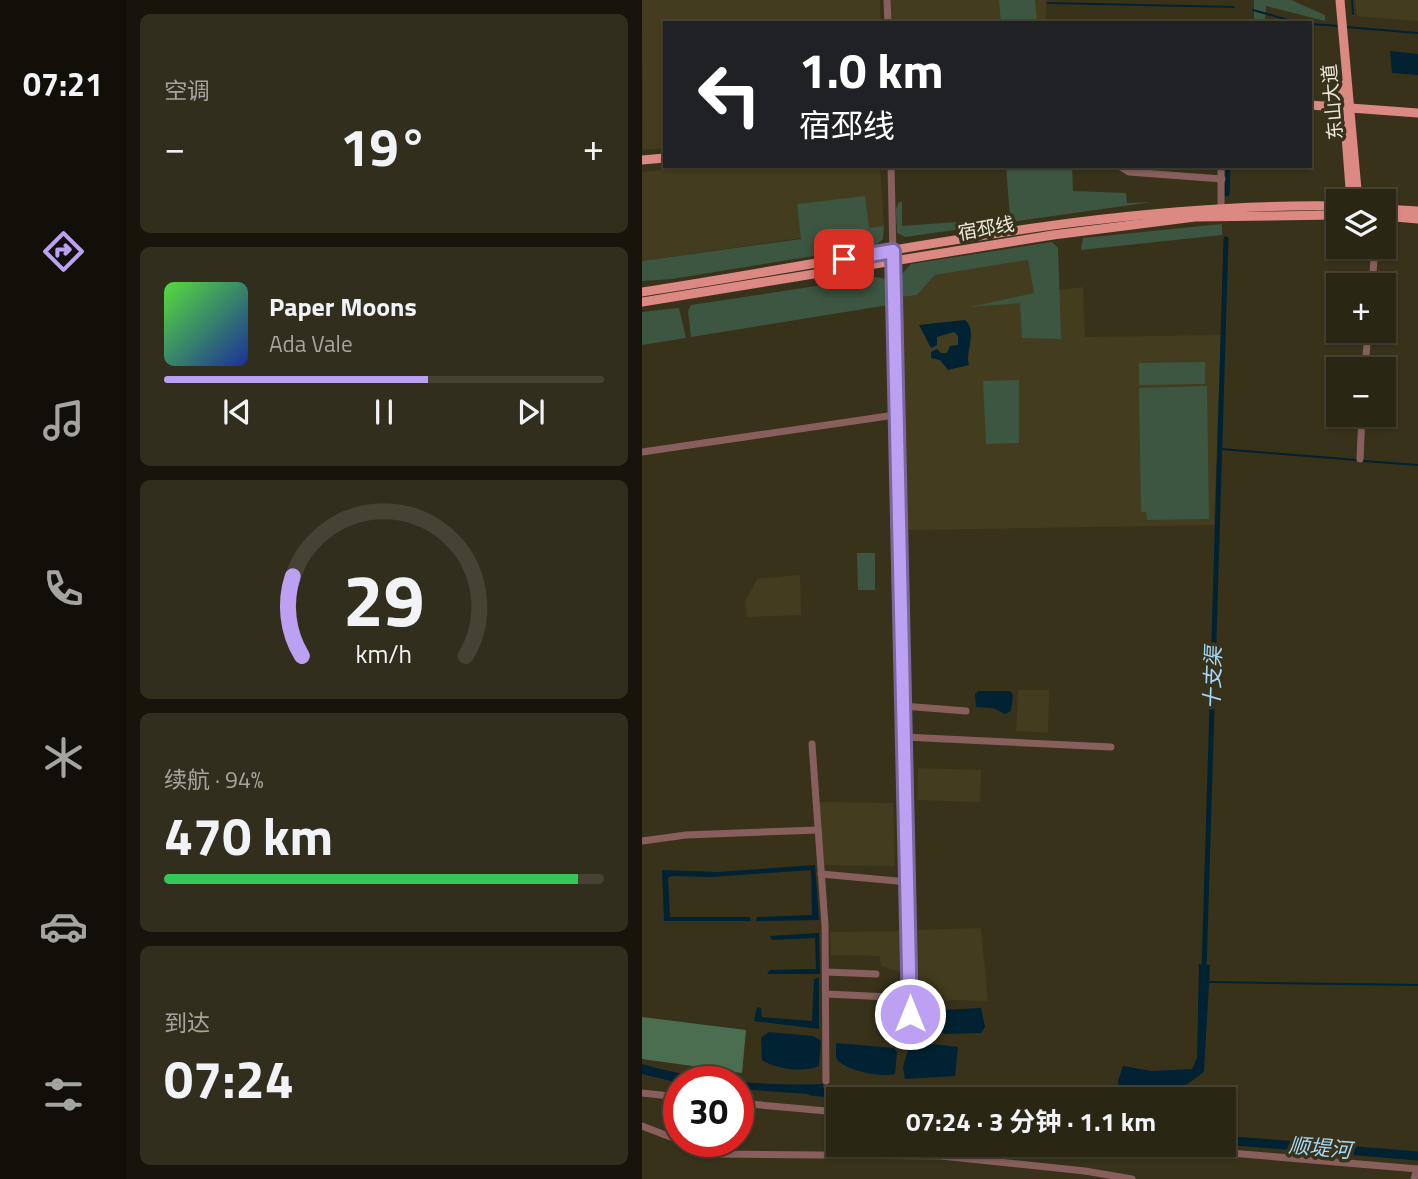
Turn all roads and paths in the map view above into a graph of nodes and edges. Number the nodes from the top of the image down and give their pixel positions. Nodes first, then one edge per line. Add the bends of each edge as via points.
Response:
1 (887, 0) edge
2 (1334, 0) edge
3 (1340, 0) edge
4 (888, 21) edge
5 (1340, 26) junction
6 (1312, 105) edge
7 (1347, 108) junction
8 (1418, 113) edge
9 (663, 158) edge
10 (642, 160) edge
11 (891, 168) edge
12 (1122, 168) edge
13 (1221, 168) edge
14 (1222, 179) junction
15 (1350, 189) edge
16 (1357, 189) edge
17 (1326, 207) edge
18 (1396, 210) edge
19 (1221, 211) junction
20 (1418, 211) edge
21 (1326, 215) edge
22 (1396, 217) edge
23 (1418, 219) edge
24 (894, 256) junction
25 (642, 292) edge
26 (642, 302) edge
27 (895, 415) junction
28 (1361, 427) edge
29 (642, 452) edge
30 (1360, 459) dead end
31 (903, 706) junction
32 (966, 711) dead end
33 (904, 737) junction
34 (812, 744) dead end
35 (1111, 747) dead end
36 (818, 830) junction
37 (642, 841) edge
38 (821, 874) junction
39 (908, 882) junction
40 (826, 972) junction
41 (876, 974) dead end
42 (826, 994) junction
43 (910, 998) junction
44 (910, 1029) dead end
45 (826, 1081) dead end
46 (642, 1093) edge
47 (663, 1095) edge
48 (754, 1104) edge
49 (826, 1111) edge
50 (642, 1126) edge
51 (1236, 1154) edge
52 (1417, 1169) edge
53 (1132, 1179) edge
54 (1414, 1179) edge

1 - 4 street
2 - 5 main road, 东山大道
3 - 5 main road, 东山大道
5 - 7 main road, 东山大道
6 - 7 main road
7 - 8 main road
7 - 15 main road, 东山大道
7 - 16 main road, 东山大道
9 - 10 main road
11 - 24 street
12 - 14 street
13 - 14 street
14 - 19 street
17 - 19 main road, 宿邳线
18 - 20 main road
19 - 21 main road, 宿邳线
19 - 24 main road, 宿邳线 via 1076,222
22 - 23 main road
24 - 25 main road, 宿邳线
24 - 26 main road, 宿邳线
24 - 27 street
27 - 29 street
27 - 31 street
28 - 30 street
31 - 32 street
31 - 33 street
33 - 35 street
33 - 39 street
34 - 36 street
36 - 37 street
36 - 38 street
38 - 39 street
38 - 40 street
39 - 43 street
40 - 41 street
40 - 42 street
42 - 43 street
42 - 45 street
43 - 44 street
46 - 47 street
48 - 49 street
50 - 53 street via 715,1154 941,1156
51 - 52 street
52 - 54 street

